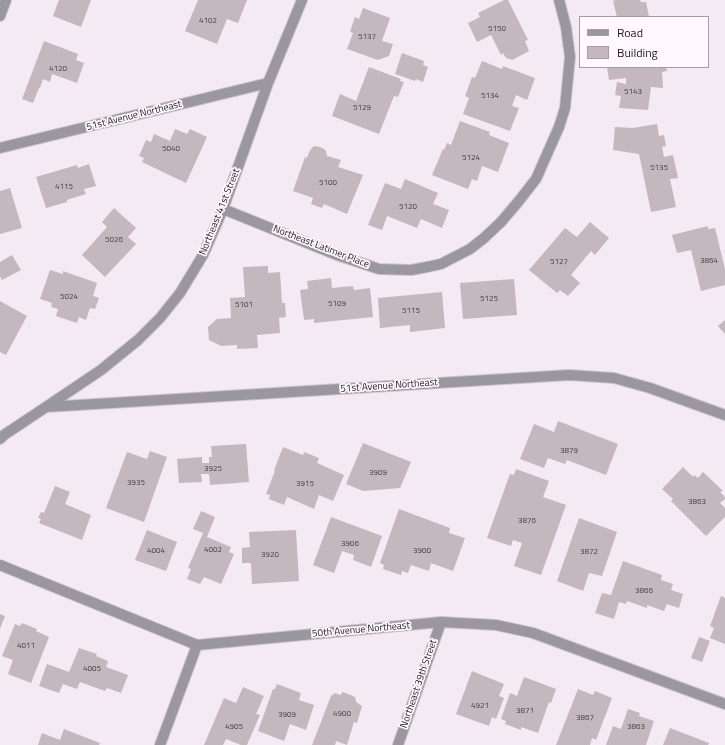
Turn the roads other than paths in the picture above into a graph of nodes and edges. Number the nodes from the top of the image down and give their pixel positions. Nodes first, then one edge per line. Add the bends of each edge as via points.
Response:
1 (6, 0) edge
2 (302, 0) edge
3 (559, 0) edge
4 (0, 16) edge
5 (268, 83) junction
6 (0, 148) edge
7 (224, 209) junction
8 (46, 407) junction
9 (725, 415) edge
10 (0, 439) edge
11 (0, 565) edge
12 (441, 622) junction
13 (197, 645) junction
14 (725, 704) edge
15 (160, 745) edge
16 (398, 745) edge

1 - 4 street
2 - 5 street, Northeast 41st Street
3 - 7 street, Northeast Latimer Place via 570,57 565,108 559,127 536,178 502,222 470,250 427,267 410,270 379,269 337,255
5 - 6 street, 51st Avenue Northeast
5 - 7 street, Northeast 41st Street
7 - 8 street, Northeast 41st Street via 203,255 180,293 160,318 101,370
8 - 9 street, 51st Avenue Northeast via 569,375 614,378
8 - 10 street, Northeast 41st Street
11 - 13 street, 50th Avenue Northeast
12 - 13 street, 50th Avenue Northeast
12 - 14 street, 50th Avenue Northeast via 496,625 532,633
12 - 16 street, Northeast 39th Street
13 - 15 street

